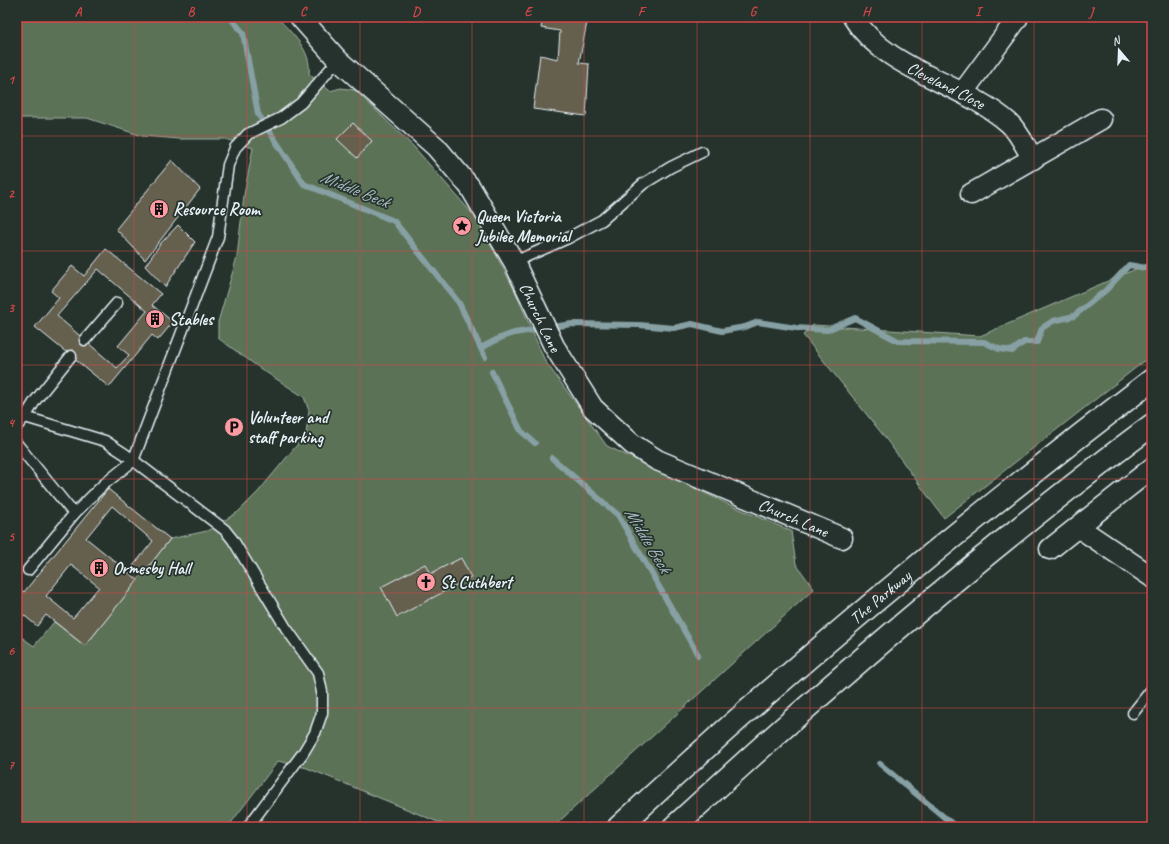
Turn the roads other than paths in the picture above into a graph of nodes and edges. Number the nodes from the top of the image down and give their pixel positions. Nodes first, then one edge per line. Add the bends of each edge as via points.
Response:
1 (300, 17) edge
2 (852, 17) edge
3 (1015, 17) edge
4 (338, 60) junction
5 (963, 92) junction
6 (1102, 119) dead end
7 (702, 152) dead end
8 (1033, 159) junction
9 (971, 194) dead end
10 (514, 262) junction
11 (117, 303) dead end
12 (85, 340) dead end
13 (71, 356) dead end
14 (1152, 380) edge
15 (25, 417) junction
16 (1152, 425) edge
17 (17, 426) edge
18 (17, 444) edge
19 (133, 461) junction
20 (1152, 468) edge
21 (74, 514) junction
22 (1078, 527) junction
23 (842, 538) dead end
24 (1050, 549) dead end
25 (28, 570) dead end
26 (1152, 576) edge
27 (1152, 689) edge
28 (1133, 713) dead end
29 (248, 827) edge
30 (620, 827) edge
31 (674, 827) edge

1 - 4 street, Church Lane
2 - 5 street, Cleveland Close via 861,30 904,65
3 - 5 street via 1017,19
4 - 10 street, Church Lane via 436,147 470,187
4 - 19 lane via 301,103 281,118 248,134 235,148 228,165 218,236
5 - 8 street, Cleveland Close via 1010,124
6 - 8 street
7 - 10 lane via 643,184 602,220
8 - 9 street
10 - 23 street, Church Lane via 549,336 593,408 632,444 657,460 691,476
11 - 12 lane
13 - 15 lane
14 - 30 highway, The Parkway via 915,566 710,743
15 - 17 lane
15 - 19 lane via 105,441
16 - 31 highway, The Parkway via 901,624
18 - 21 lane
19 - 21 lane via 103,485
19 - 29 lane via 225,530 286,628 318,673 322,692 322,713 315,733
20 - 22 street
21 - 25 lane
22 - 24 street
22 - 26 street
27 - 28 lane

